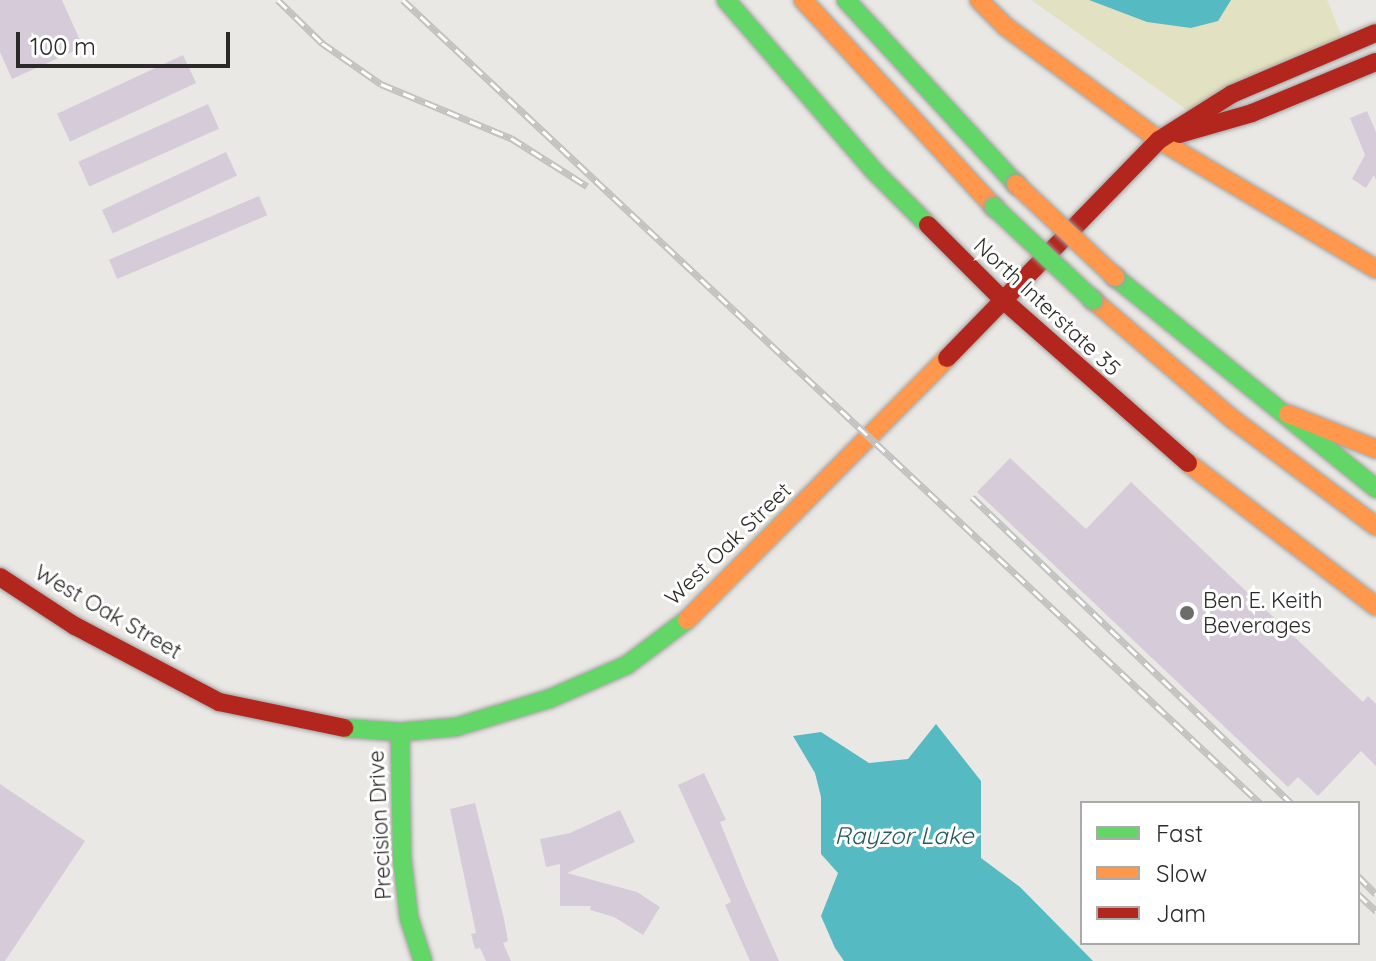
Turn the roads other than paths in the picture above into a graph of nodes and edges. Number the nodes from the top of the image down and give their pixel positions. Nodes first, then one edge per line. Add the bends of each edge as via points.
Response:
1 (726, 0) edge
2 (803, 0) edge
3 (846, 0) edge
4 (979, 0) edge
5 (1376, 33) edge
6 (1376, 62) edge
7 (1284, 72) junction
8 (1293, 96) junction
9 (1159, 140) junction
10 (1376, 269) edge
11 (1002, 299) junction
12 (1276, 411) junction
13 (1376, 449) edge
14 (1376, 488) edge
15 (1376, 526) edge
16 (0, 577) edge
17 (1376, 606) edge
18 (400, 732) junction
19 (423, 961) edge

1 - 11 main road, North Interstate 35 via 873,170
2 - 15 main road, bridge via 994,207 1093,300 1231,418
3 - 12 main road, bridge via 1016,184 1115,277
4 - 9 main road via 1005,26
5 - 7 main road, West Oak Street
6 - 8 main road, West Oak Street
7 - 8 main road
7 - 9 main road, West Oak Street via 1215,103
8 - 9 main road, West Oak Street
9 - 10 main road
9 - 11 main road, West Oak Street
11 - 17 main road, North Interstate 35 via 1223,493
11 - 18 main road, West Oak Street via 707,604 627,665 549,699 456,727
12 - 13 main road via 1325,425
12 - 14 main road
16 - 18 main road, West Oak Street via 75,626 219,702 344,728
18 - 19 main road, Precision Drive via 404,871 409,918

